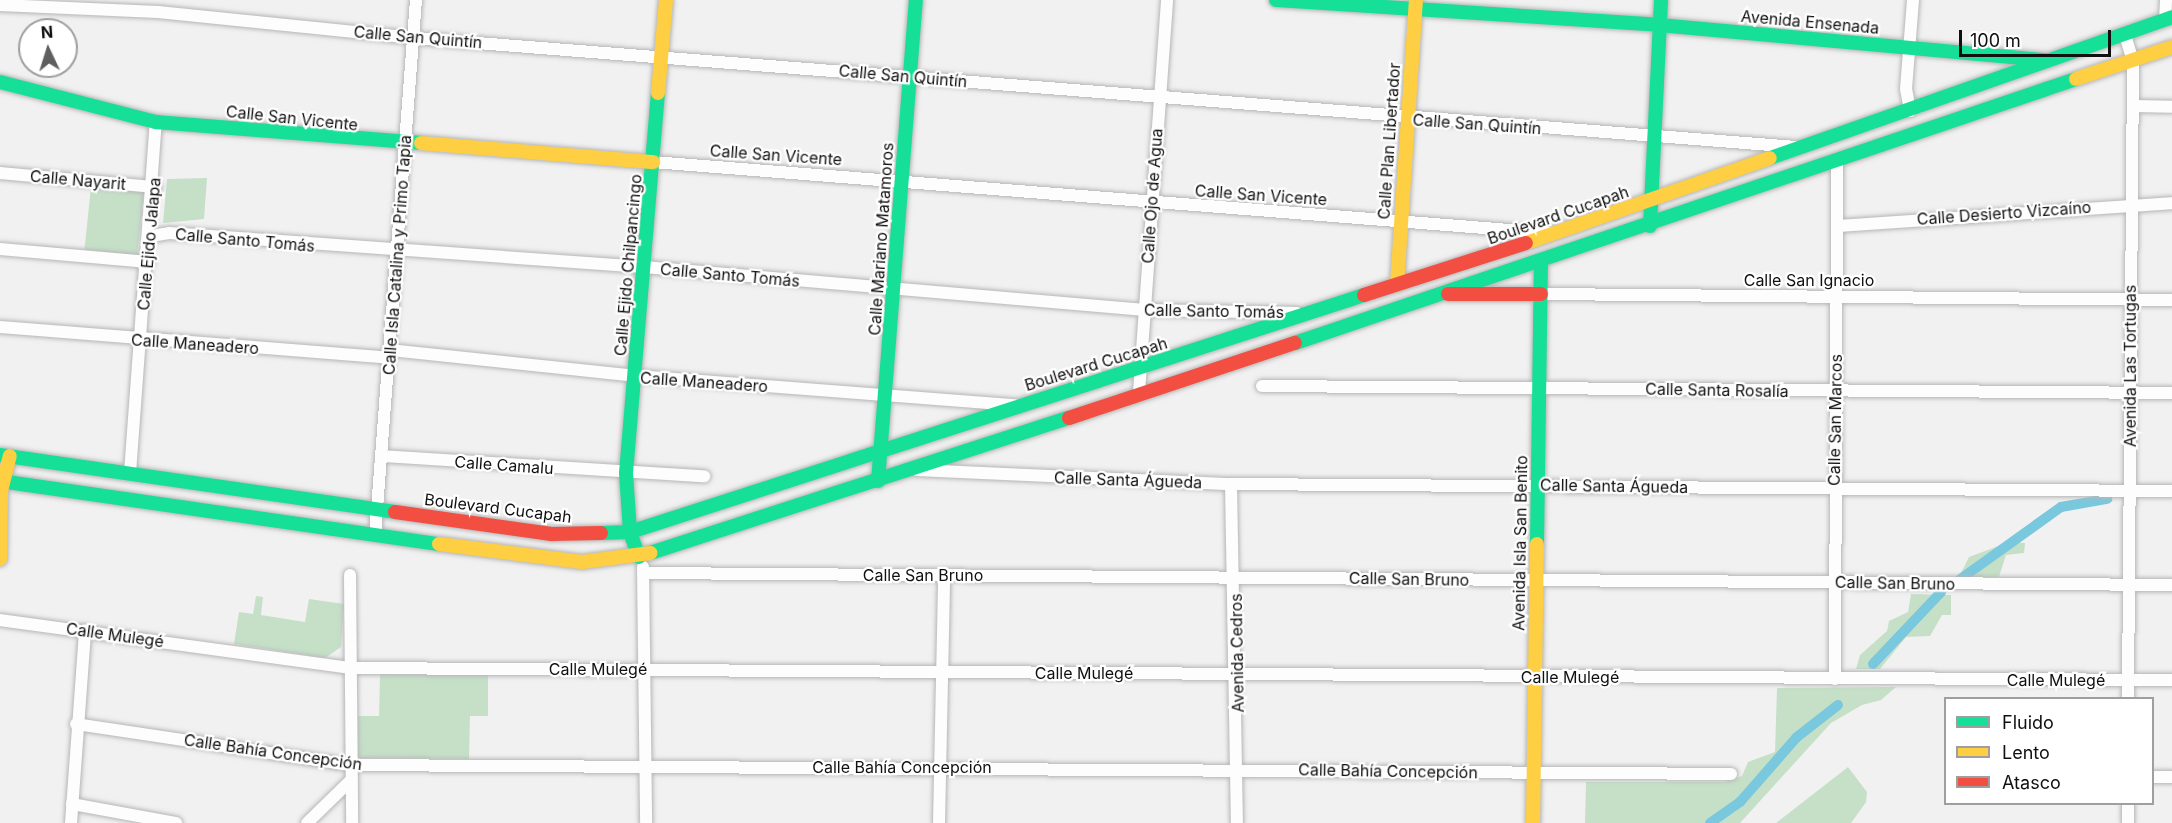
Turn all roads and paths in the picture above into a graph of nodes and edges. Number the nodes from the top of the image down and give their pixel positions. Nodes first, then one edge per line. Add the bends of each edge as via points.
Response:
1 (416, 0) edge
2 (666, 0) edge
3 (916, 0) edge
4 (1167, 0) edge
5 (1276, 0) edge
6 (1660, 0) edge
7 (1672, 0) edge
8 (1913, 0) edge
9 (2166, 0) edge
10 (0, 5) edge
11 (1416, 5) edge
12 (159, 6) edge
13 (2168, 19) edge
14 (1664, 26) junction
15 (2125, 35) junction
16 (414, 38) junction
17 (2172, 47) edge
18 (1908, 48) junction
19 (2079, 52) junction
20 (661, 56) junction
21 (2054, 61) junction
22 (2133, 62) junction
23 (910, 76) junction
24 (2087, 78) junction
25 (0, 82) edge
26 (1158, 98) junction
27 (2133, 106) junction
28 (2172, 107) edge
29 (1910, 111) junction
30 (1408, 119) junction
31 (156, 122) junction
32 (1656, 138) junction
33 (405, 146) junction
34 (1805, 148) junction
35 (1837, 161) junction
36 (653, 162) junction
37 (0, 173) edge
38 (902, 181) junction
39 (155, 187) junction
40 (1651, 200) junction
41 (1150, 203) junction
42 (2131, 203) junction
43 (2172, 203) edge
44 (1400, 222) junction
45 (1650, 226) junction
46 (1837, 226) junction
47 (1555, 234) junction
48 (151, 236) junction
49 (0, 249) edge
50 (398, 253) junction
51 (148, 262) junction
52 (1541, 263) junction
53 (644, 267) junction
54 (1398, 285) junction
55 (894, 290) junction
56 (1446, 294) junction
57 (1540, 294) junction
58 (1836, 296) junction
59 (2130, 299) junction
60 (2172, 300) edge
61 (1145, 310) junction
62 (1310, 313) junction
63 (0, 327) edge
64 (141, 340) junction
65 (390, 354) junction
66 (1184, 354) junction
67 (1142, 365) junction
68 (636, 376) junction
69 (1187, 380) junction
70 (1262, 386) dead end
71 (1540, 387) junction
72 (1140, 392) junction
73 (1835, 392) junction
74 (2132, 392) junction
75 (2172, 393) edge
76 (885, 396) junction
77 (1019, 405) junction
78 (881, 450) junction
79 (5, 455) edge
80 (382, 456) junction
81 (913, 469) junction
82 (130, 473) junction
83 (626, 473) junction
84 (704, 476) dead end
85 (878, 481) junction
86 (1231, 484) junction
87 (1537, 485) junction
88 (1, 486) edge
89 (1834, 488) junction
90 (2131, 491) junction
91 (2172, 491) edge
92 (378, 509) junction
93 (630, 532) junction
94 (375, 535) junction
95 (639, 557) junction
96 (0, 558) edge
97 (645, 573) junction
98 (350, 574) dead end
99 (944, 575) junction
100 (1236, 577) junction
101 (1535, 580) junction
102 (1834, 582) junction
103 (2129, 585) junction
104 (2172, 585) edge
105 (0, 620) edge
106 (85, 631) junction
107 (351, 668) junction
108 (645, 670) junction
109 (943, 673) junction
110 (1237, 673) junction
111 (1534, 676) junction
112 (1835, 679) junction
113 (2128, 680) junction
114 (2172, 680) edge
115 (2128, 697) edge
116 (76, 724) junction
117 (351, 765) junction
118 (647, 767) junction
119 (941, 767) junction
120 (1239, 769) junction
121 (1534, 773) junction
122 (1731, 774) dead end
123 (2154, 777) edge
124 (2172, 777) edge
125 (351, 780) junction
126 (72, 804) junction
127 (2128, 805) edge
128 (71, 823) edge
129 (176, 823) edge
130 (307, 823) edge
131 (352, 823) edge
132 (646, 823) edge
133 (939, 823) edge
134 (1237, 823) edge
135 (1533, 823) edge
136 (2128, 823) edge

1 - 16 street, Calle Isla Catalina y Primo Tapia
2 - 20 main road, Calle Ejido Chilpancingo
3 - 23 main road, Calle Mariano Matamoros
4 - 26 street, Calle Ojo de Agua
5 - 11 main road, Avenida Ensenada
6 - 14 main road
7 - 14 main road
8 - 18 street
9 - 13 street
10 - 12 street, Calle San Quintín
11 - 14 main road, Avenida Ensenada
11 - 30 main road, Calle Plan Libertador
12 - 16 street, Calle San Quintín
13 - 15 main road, Boulevard Cucapah
14 - 18 main road, Avenida Ensenada
14 - 32 main road
15 - 19 main road, Boulevard Cucapah
15 - 22 street, Avenida Las Tortugas
16 - 20 street, Calle San Quintín
16 - 33 street, Calle Isla Catalina y Primo Tapia
17 - 22 main road
18 - 21 main road, Avenida Ensenada
18 - 29 street
19 - 21 main road, Boulevard Cucapah
19 - 24 main road
20 - 23 street, Calle San Quintín
20 - 36 main road, Calle Ejido Chilpancingo
21 - 29 main road, Boulevard Cucapah
22 - 24 main road
22 - 27 street, Avenida Las Tortugas
23 - 26 street, Calle San Quintín
23 - 38 main road, Calle Mariano Matamoros
24 - 35 main road
25 - 31 main road, Calle San Vicente
26 - 30 street, Calle San Quintín
26 - 41 street, Calle Ojo de Agua
27 - 28 street
27 - 42 street, Avenida Las Tortugas
29 - 34 main road, Boulevard Cucapah
30 - 32 street, Calle San Quintín
30 - 44 main road, Calle Plan Libertador
31 - 33 main road, Calle San Vicente
31 - 39 street, Calle Ejido Jalapa
32 - 34 street, Calle San Quintín
32 - 40 main road
33 - 36 main road, Calle San Vicente
33 - 50 street, Calle Isla Catalina y Primo Tapia
34 - 40 main road, Boulevard Cucapah
35 - 45 main road
35 - 46 street, Calle San Marcos
36 - 38 street, Calle San Vicente
36 - 53 main road, Calle Ejido Chilpancingo
37 - 39 street, Calle Nayarit
38 - 41 street, Calle San Vicente
38 - 55 main road, Calle Mariano Matamoros
39 - 48 street, Calle Ejido Jalapa
40 - 45 main road
40 - 47 main road, Boulevard Cucapah
41 - 44 street, Calle San Vicente
41 - 61 street, Calle Ojo de Agua
42 - 43 street, Calle Desierto Vizcaíno
42 - 46 street, Calle Desierto Vizcaíno
42 - 59 street, Avenida Las Tortugas
44 - 47 street, Calle San Vicente
44 - 54 main road, Calle Plan Libertador
45 - 52 main road
46 - 58 street, Calle San Marcos
47 - 54 main road, Boulevard Cucapah
48 - 50 street, Calle Santo Tomás via 170,233
48 - 51 street, Calle Ejido Jalapa
49 - 51 street
50 - 53 street, Calle Santo Tomás
50 - 65 street, Calle Isla Catalina y Primo Tapia
51 - 64 street, Calle Ejido Jalapa
52 - 56 main road
52 - 57 main road, Avenida Isla San Benito
53 - 55 street, Calle Santo Tomás
53 - 68 main road, Calle Ejido Chilpancingo
54 - 62 main road, Boulevard Cucapah
55 - 61 street, Calle Santo Tomás
55 - 76 main road, Calle Mariano Matamoros
56 - 57 main road, Calle San Ignacio
56 - 69 main road
57 - 58 street, Calle San Ignacio
57 - 71 main road, Avenida Isla San Benito
58 - 59 street, Calle San Ignacio
58 - 73 street, Calle San Marcos
59 - 60 street, Calle San Ignacio
59 - 74 street, Avenida Las Tortugas
61 - 62 street, Calle Santo Tomás
61 - 67 street, Calle Ojo de Agua
62 - 66 main road, Boulevard Cucapah
63 - 64 street, Calle Maneadero
64 - 65 street, Calle Maneadero
64 - 82 street, Calle Ejido Jalapa
65 - 68 street, Calle Maneadero
65 - 80 street, Calle Isla Catalina y Primo Tapia
66 - 67 main road, Boulevard Cucapah
66 - 69 main road via 1179,362
67 - 72 street, Calle Ojo de Agua
67 - 77 main road, Boulevard Cucapah
68 - 76 street, Calle Maneadero
68 - 83 main road, Calle Ejido Chilpancingo
69 - 72 main road
70 - 71 street, Calle Santa Rosalía
71 - 73 street, Calle Santa Rosalía
71 - 87 main road, Avenida Isla San Benito
72 - 81 main road
73 - 74 street, Calle Santa Rosalía
73 - 89 street, Calle San Marcos
74 - 75 street, Calle Santa Rosalía
74 - 90 street, Avenida Las Tortugas
76 - 77 street, Calle Maneadero
76 - 78 main road, Calle Mariano Matamoros
77 - 78 main road, Boulevard Cucapah
78 - 85 main road, Calle Mariano Matamoros
78 - 93 main road, Boulevard Cucapah
79 - 82 main road, Boulevard Cucapah
79 - 88 main road
80 - 83 street, Calle Camalu
80 - 92 street, Calle Isla Catalina y Primo Tapia
81 - 85 main road
81 - 86 street, Calle Santa Águeda
82 - 92 main road, Boulevard Cucapah
83 - 84 street, Calle Camalu
83 - 93 main road, Calle Ejido Chilpancingo
85 - 95 main road
86 - 87 street, Calle Santa Águeda
86 - 100 street, Avenida Cedros
87 - 89 street, Calle Santa Águeda
87 - 101 main road, Avenida Isla San Benito
88 - 94 main road
88 - 96 main road
89 - 90 street, Calle Santa Águeda
89 - 102 street, Calle San Marcos
90 - 91 street, Calle Santa Águeda
90 - 103 street, Avenida Las Tortugas
92 - 93 main road, Boulevard Cucapah via 551,534
92 - 94 street, Calle Isla Catalina y Primo Tapia
93 - 95 main road, Calle Ejido Chilpancingo
94 - 95 main road via 582,562
95 - 97 street
97 - 99 street, Calle San Bruno
97 - 108 street
98 - 107 street
99 - 100 street, Calle San Bruno
99 - 109 street
100 - 101 street, Calle San Bruno
100 - 110 street, Avenida Cedros
101 - 102 street, Calle San Bruno
101 - 111 main road, Avenida Isla San Benito
102 - 103 street, Calle San Bruno
102 - 112 street, Calle San Marcos
103 - 104 street, Calle San Bruno
103 - 113 street, Avenida Las Tortugas
105 - 106 street, Calle Mulegé
106 - 107 street, Calle Mulegé
106 - 116 street
107 - 108 street, Calle Mulegé
107 - 117 street
108 - 109 street, Calle Mulegé
108 - 118 street
109 - 110 street, Calle Mulegé
109 - 119 street
110 - 111 street, Calle Mulegé
110 - 120 street, Avenida Cedros
111 - 112 street, Calle Mulegé
111 - 121 main road, Avenida Isla San Benito
112 - 113 street, Calle Mulegé
113 - 114 street, Calle Mulegé
113 - 115 street, Avenida Las Tortugas
116 - 117 street, Calle Bahía Concepción
116 - 126 street
117 - 118 street, Calle Bahía Concepción
117 - 125 street
118 - 119 street, Calle Bahía Concepción
118 - 132 street
119 - 120 street, Calle Bahía Concepción
119 - 133 street
120 - 121 street, Calle Bahía Concepción
120 - 134 street, Avenida Cedros
121 - 122 street, Calle Bahía Concepción
121 - 135 main road, Avenida Isla San Benito
123 - 124 street
125 - 130 street
125 - 131 street
126 - 128 street
126 - 129 street
127 - 136 street

